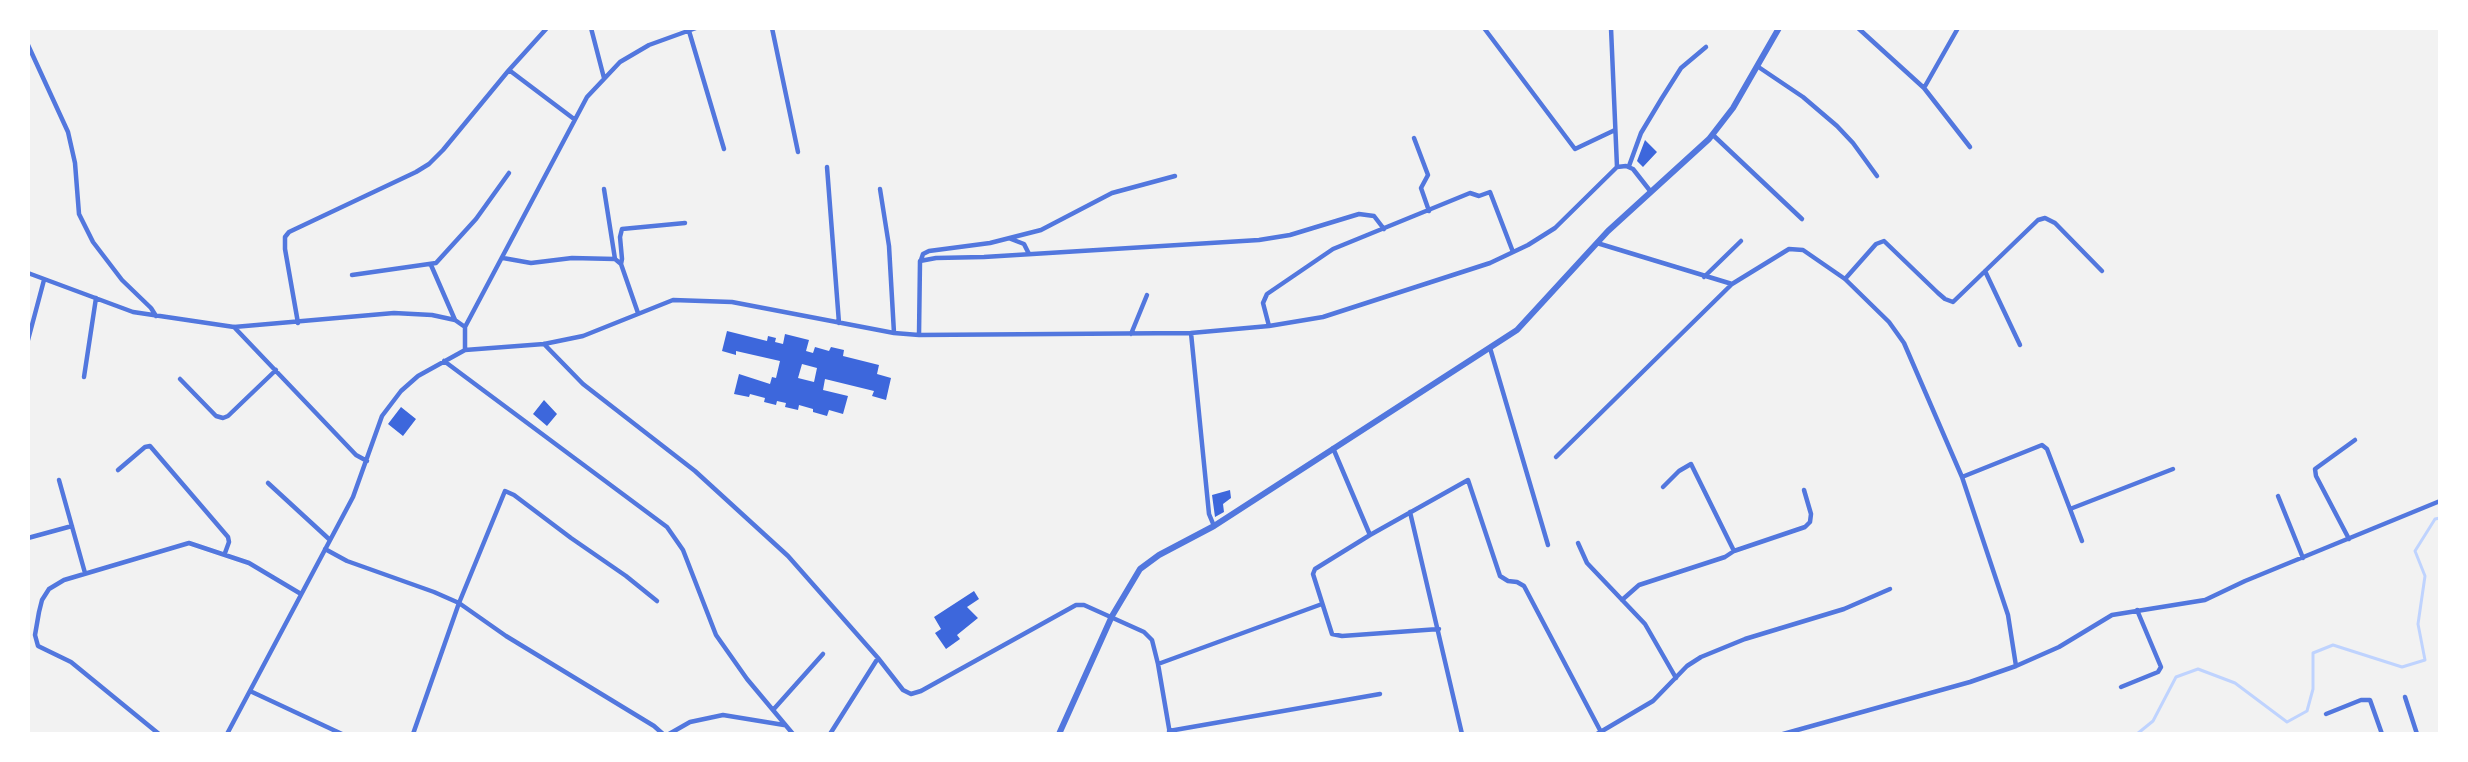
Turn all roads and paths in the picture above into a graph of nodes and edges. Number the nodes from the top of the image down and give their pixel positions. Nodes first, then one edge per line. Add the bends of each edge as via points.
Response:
1 (547, 28) edge
2 (591, 28) edge
3 (696, 28) edge
4 (771, 28) edge
5 (1484, 28) edge
6 (1611, 28) edge
7 (1779, 28) edge
8 (1858, 28) edge
9 (1958, 28) edge
10 (689, 31) junction
11 (28, 45) edge
12 (1706, 46) dead end
13 (1757, 66) junction
14 (509, 70) junction
15 (603, 78) junction
16 (1924, 88) junction
17 (574, 119) junction
18 (1615, 130) junction
19 (1713, 135) junction
20 (1414, 138) dead end
21 (1970, 147) dead end
22 (724, 149) dead end
23 (798, 152) dead end
24 (1629, 166) junction
25 (827, 167) dead end
26 (1617, 167) junction
27 (508, 173) dead end
28 (1175, 176) dead end
29 (1878, 176) dead end
30 (604, 189) dead end
31 (880, 189) dead end
32 (1651, 192) junction
33 (1429, 211) junction
34 (1802, 219) dead end
35 (686, 223) dead end
36 (1384, 229) junction
37 (1011, 239) junction
38 (1741, 241) dead end
39 (1596, 243) junction
40 (1513, 252) junction
41 (1029, 254) junction
42 (503, 258) junction
43 (615, 260) junction
44 (920, 261) junction
45 (621, 264) junction
46 (431, 265) junction
47 (2102, 271) dead end
48 (1985, 272) junction
49 (28, 273) edge
50 (352, 275) dead end
51 (1704, 277) junction
52 (1845, 279) junction
53 (44, 280) junction
54 (1732, 284) junction
55 (1147, 295) dead end
56 (96, 298) junction
57 (638, 313) junction
58 (156, 316) junction
59 (455, 320) junction
60 (298, 323) junction
61 (839, 323) junction
62 (1269, 326) junction
63 (234, 327) junction
64 (465, 327) junction
65 (894, 333) junction
66 (1191, 333) junction
67 (1131, 334) junction
68 (919, 335) junction
69 (28, 339) edge
70 (544, 344) junction
71 (2020, 345) dead end
72 (1490, 348) junction
73 (465, 350) junction
74 (444, 361) junction
75 (276, 370) junction
76 (84, 377) dead end
77 (180, 379) dead end
78 (2355, 440) dead end
79 (1333, 448) junction
80 (1556, 457) dead end
81 (367, 461) junction
82 (2173, 469) dead end
83 (118, 470) dead end
84 (1962, 477) junction
85 (59, 480) dead end
86 (268, 483) dead end
87 (1663, 487) dead end
88 (1804, 490) dead end
89 (2278, 496) dead end
90 (2439, 501) edge
91 (2070, 509) junction
92 (1410, 512) junction
93 (72, 525) junction
94 (1214, 526) junction
95 (1370, 535) junction
96 (28, 538) edge
97 (2349, 539) junction
98 (330, 540) junction
99 (2082, 541) dead end
100 (1578, 543) dead end
101 (1548, 545) dead end
102 (325, 549) junction
103 (1734, 551) junction
104 (225, 553) junction
105 (2303, 558) junction
106 (85, 573) junction
107 (1890, 589) dead end
108 (301, 594) junction
109 (1622, 600) junction
110 (657, 601) dead end
111 (459, 603) junction
112 (1322, 604) junction
113 (2137, 610) junction
114 (1112, 616) junction
115 (1439, 629) junction
116 (824, 654) dead end
117 (878, 658) junction
118 (1158, 664) junction
119 (2016, 666) junction
120 (1676, 678) junction
121 (2121, 687) dead end
122 (250, 691) junction
123 (1380, 694) dead end
124 (2405, 697) dead end
125 (773, 710) junction
126 (2326, 714) dead end
127 (784, 725) junction
128 (1607, 728) junction
129 (1169, 732) edge
130 (1599, 733) edge
131 (159, 734) edge
132 (227, 734) edge
133 (342, 734) edge
134 (413, 734) edge
135 (663, 734) edge
136 (669, 734) edge
137 (793, 734) edge
138 (830, 734) edge
139 (1059, 734) edge
140 (1462, 734) edge
141 (1612, 734) edge
142 (1783, 734) edge
143 (2382, 734) edge
144 (2417, 734) edge

1 - 14 street
2 - 15 street
3 - 10 street
4 - 23 street
5 - 18 street via 1575,149
6 - 18 street
7 - 13 street
8 - 16 street
9 - 16 street
10 - 15 street via 640,50
10 - 22 street
11 - 58 street via 68,132 79,214 93,242
12 - 24 street via 1681,68 1641,133
13 - 19 street
13 - 29 street via 1837,126
14 - 17 street
14 - 60 street via 443,150 422,169 289,232 285,249
15 - 17 street
16 - 21 street
17 - 42 street
18 - 26 street
19 - 32 street
19 - 34 street
20 - 33 street via 1428,176 1421,188
24 - 26 street
24 - 32 street
25 - 61 street
26 - 40 street via 1555,228
27 - 46 street via 476,219
28 - 37 street via 1118,191 1060,222
30 - 43 street
31 - 65 street via 889,246
32 - 39 street
33 - 36 street
33 - 40 street via 1470,193 1479,196 1491,192
35 - 45 street via 622,229
36 - 41 street via 1374,216 1359,214 1290,236 1259,240
36 - 62 street via 1333,249 1267,294 1263,303
37 - 41 street via 1024,244
37 - 44 street via 929,251
38 - 51 street
39 - 51 street
39 - 72 street via 1523,325
40 - 62 street via 1467,271 1323,317
41 - 44 street
42 - 43 street via 531,263 572,258
42 - 64 street
43 - 45 street
44 - 68 street
45 - 57 street
46 - 50 street
46 - 59 street
47 - 48 street via 2055,223 2045,218 2038,220
48 - 52 street via 1957,300 1950,301 1887,242 1881,241
48 - 71 street
49 - 53 street
51 - 54 street
52 - 54 street via 1810,254 1789,249
52 - 84 street via 1897,332
53 - 56 street
53 - 69 street
54 - 80 street
55 - 67 street
56 - 58 street
56 - 76 street
57 - 61 street via 673,300 732,302
57 - 70 street via 583,336
58 - 63 street
59 - 60 street via 394,313
59 - 64 street
60 - 63 street
61 - 65 street
62 - 66 street
63 - 75 street
64 - 73 street
65 - 68 street
66 - 67 street
66 - 94 street via 1209,514
67 - 68 street
70 - 73 street
70 - 117 street via 583,384 695,471 765,534
72 - 79 street
72 - 101 street
73 - 74 street
74 - 81 street via 418,376 388,407 379,421
74 - 125 street via 667,527 683,550 716,635
75 - 77 street via 223,418 216,416
75 - 81 street via 356,455
78 - 97 street via 2315,470
79 - 94 street
79 - 95 street
81 - 98 street
82 - 91 street
83 - 104 street via 150,446 228,537
84 - 91 street via 2042,445
84 - 119 street via 2008,615
85 - 93 street
86 - 98 street
87 - 103 street via 1691,464
88 - 103 street via 1811,514 1808,525
89 - 105 street
90 - 97 street
91 - 99 street
92 - 95 street
92 - 115 street
92 - 130 street via 1467,480 1500,576 1524,586
93 - 96 street
93 - 106 street
94 - 114 street via 1147,563
95 - 112 street via 1315,569
97 - 105 street
98 - 102 street
100 - 109 street via 1587,563
102 - 108 street
102 - 111 street
103 - 109 street via 1639,585
104 - 106 street via 189,543
104 - 108 street
105 - 113 street via 2205,600
106 - 131 street via 56,584 45,593 35,641 78,667
107 - 120 street via 1830,614 1722,648 1694,662
108 - 122 street
109 - 120 street via 1645,624
110 - 111 street via 506,491
111 - 134 street
111 - 135 street
112 - 115 street via 1336,636
112 - 118 street
113 - 119 street via 2112,615 2059,647
113 - 121 street via 2161,667 2158,672
114 - 117 street via 1076,605 911,694 903,690
114 - 118 street via 1149,636
114 - 139 street
115 - 140 street
116 - 125 street
117 - 138 street
118 - 129 street
119 - 142 street
120 - 128 street via 1653,701
122 - 132 street
122 - 133 street
123 - 129 street
124 - 144 street
125 - 127 street
126 - 143 street via 2370,700
127 - 136 street via 723,715 690,722
127 - 137 street
128 - 130 street
128 - 141 street

